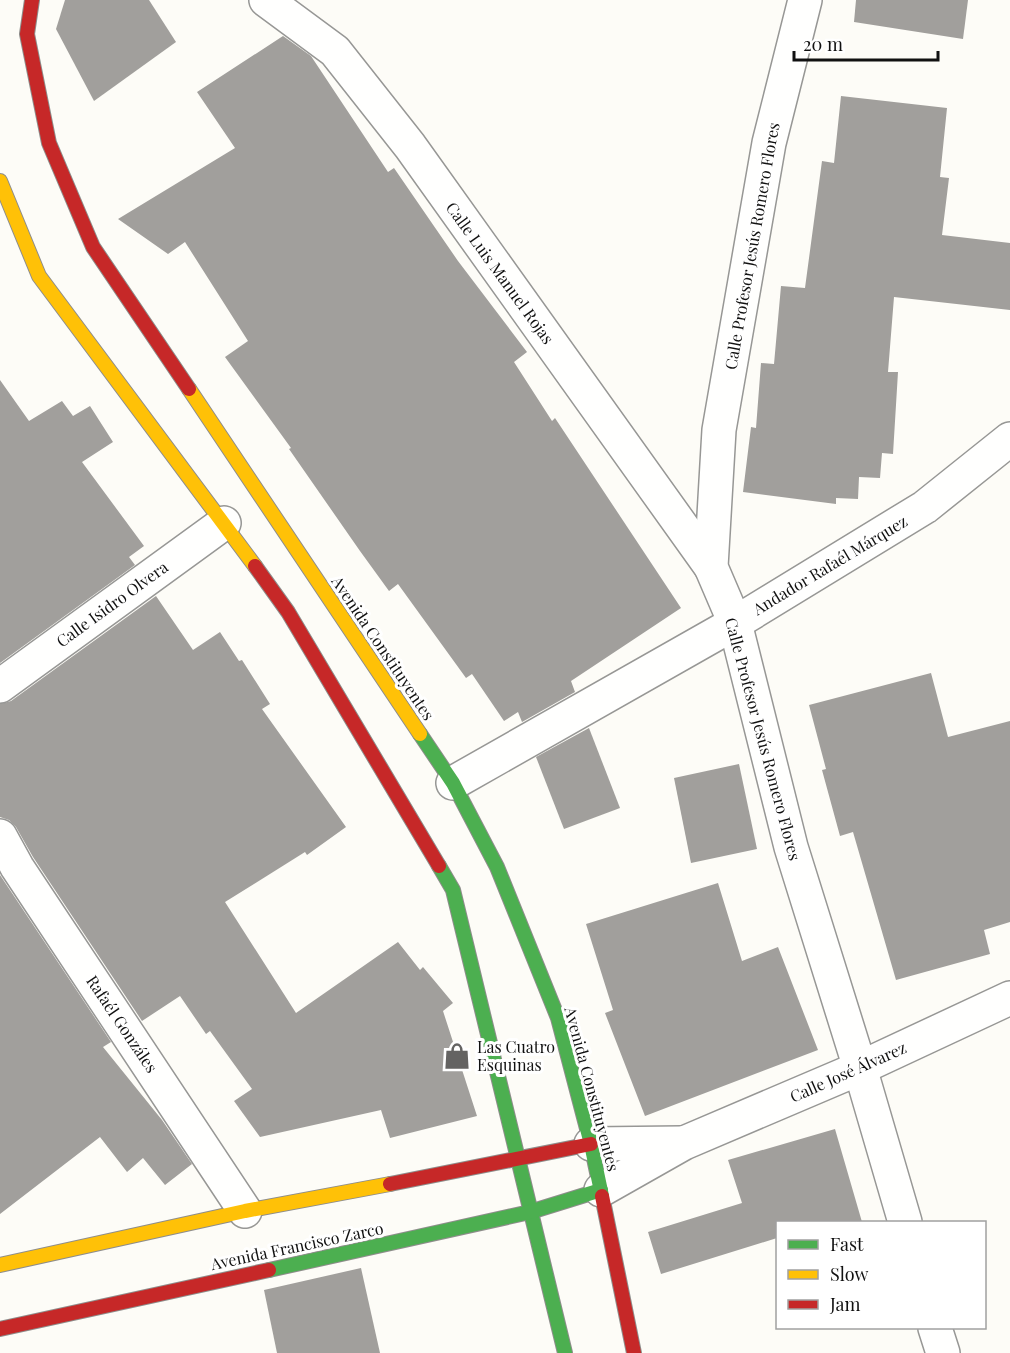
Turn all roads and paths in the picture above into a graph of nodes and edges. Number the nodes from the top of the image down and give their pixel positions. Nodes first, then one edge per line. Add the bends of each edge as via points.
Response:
1 (32, 0) edge
2 (266, 0) edge
3 (805, 0) edge
4 (0, 182) edge
5 (1010, 439) edge
6 (224, 522) junction
7 (711, 567) junction
8 (735, 623) junction
9 (0, 686) edge
10 (453, 783) junction
11 (0, 836) edge
12 (1010, 998) edge
13 (860, 1068) junction
14 (684, 1143) junction
15 (591, 1144) junction
16 (520, 1159) junction
17 (601, 1190) junction
18 (245, 1211) junction
19 (530, 1212) junction
20 (905, 1221) edge
21 (0, 1265) edge
22 (0, 1329) edge
23 (935, 1329) edge
24 (565, 1353) edge
25 (634, 1353) edge
26 (943, 1353) edge

1 - 10 street, Avenida Constituyentes via 27,34 49,143 93,247 343,628
2 - 7 street, Calle Luis Manuel Rojas via 335,51 410,146
3 - 7 street, Calle Profesor Jesús Romero Flores via 769,143 719,430
4 - 6 street via 39,276
5 - 8 street, Andador Rafaél Márquez via 925,507
6 - 9 street, Calle Isidro Olvera
6 - 16 street via 313,644 453,890
7 - 8 street, Calle Profesor Jesús Romero Flores
8 - 10 street, Andador Rafaél Márquez
8 - 13 street, Calle Profesor Jesús Romero Flores via 791,847
10 - 15 street, Avenida Constituyentes via 497,867 558,1018
11 - 18 street, Rafaél Gonzáles
12 - 13 street, Calle José Álvarez
13 - 14 street, Calle José Álvarez
13 - 20 street, Calle Profesor Jesús Romero Flores
14 - 15 street, Calle José Álvarez
14 - 17 street, Calle José Álvarez
15 - 16 street
15 - 17 street, Avenida Constituyentes
16 - 18 street
16 - 19 street
17 - 19 street, Avenida Francisco Zarco
17 - 25 street, Avenida Constituyentes
18 - 21 street
19 - 22 street, Avenida Francisco Zarco
19 - 24 street
23 - 26 street

